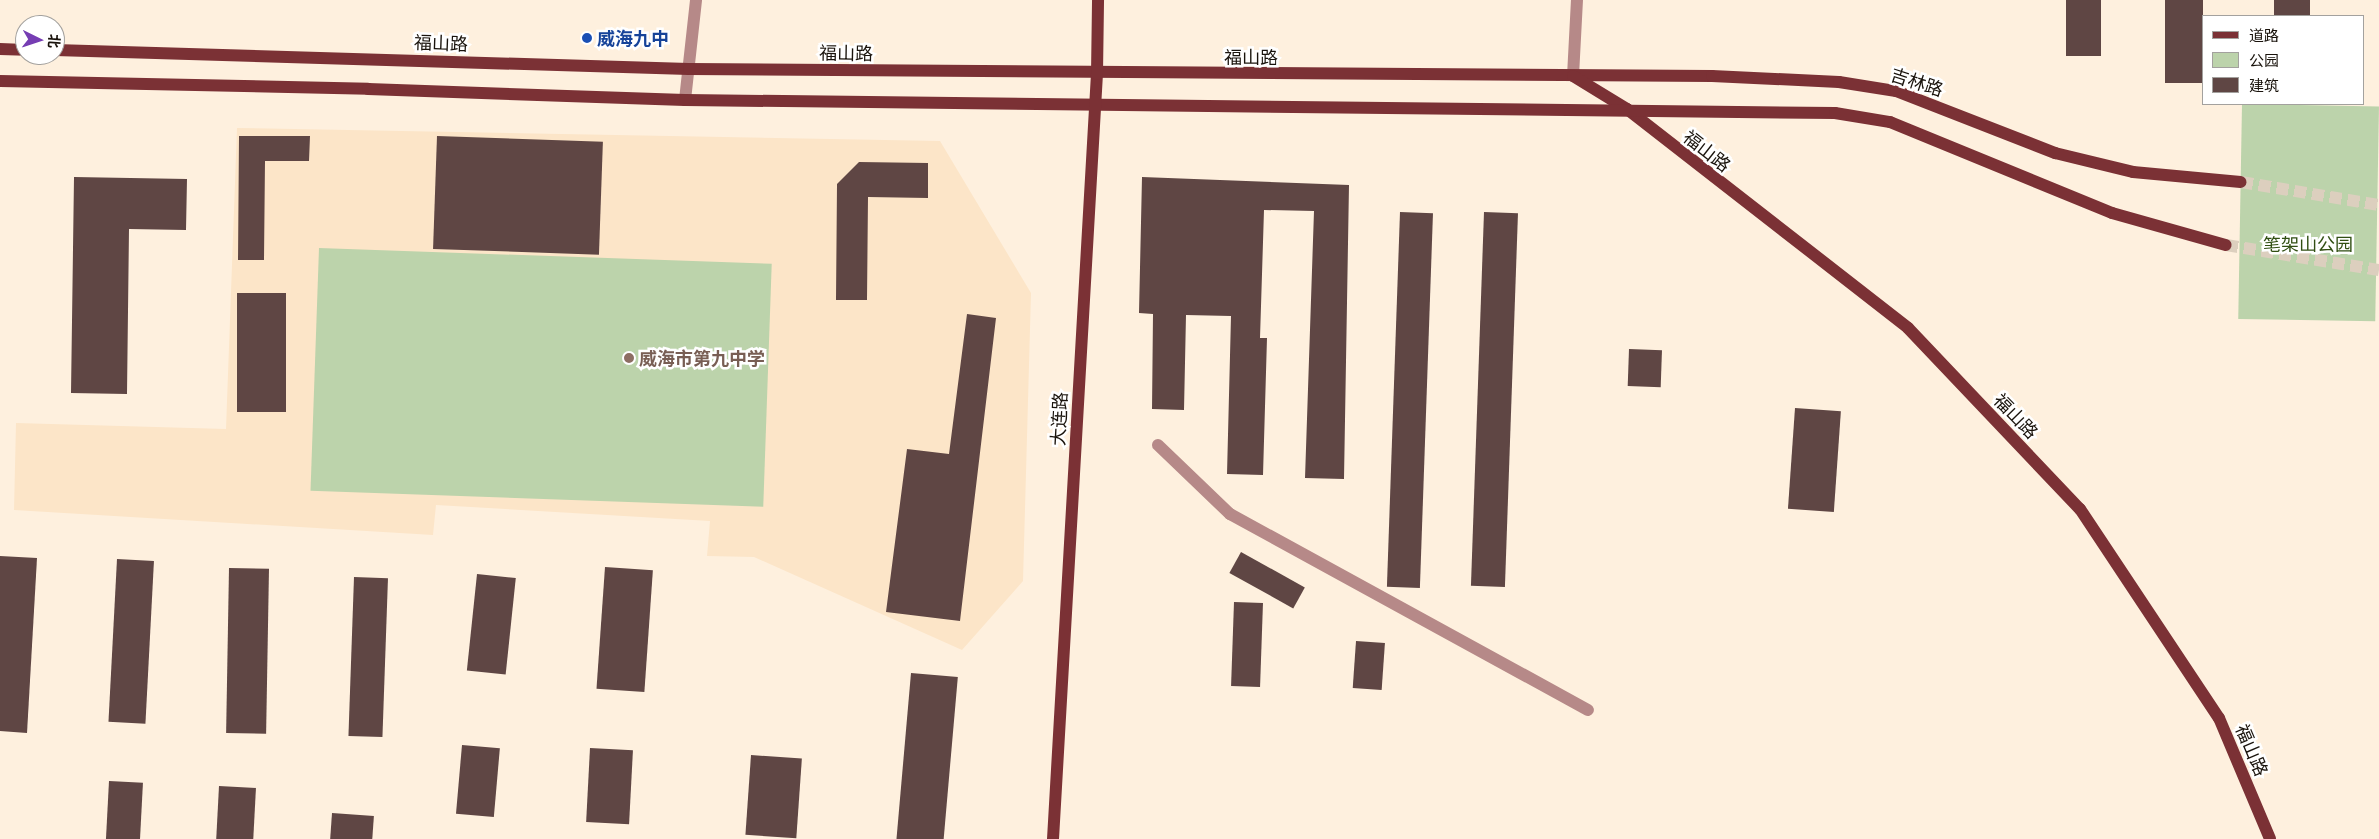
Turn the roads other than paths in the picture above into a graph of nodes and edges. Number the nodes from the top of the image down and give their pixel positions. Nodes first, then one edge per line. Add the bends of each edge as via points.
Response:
1 (696, 0) edge
2 (1098, 0) edge
3 (1577, 0) edge
4 (0, 49) edge
5 (15, 50) edge
6 (65, 50) edge
7 (689, 69) junction
8 (1097, 74) junction
9 (1573, 76) junction
10 (0, 81) edge
11 (685, 100) junction
12 (1094, 106) junction
13 (1627, 109) junction
14 (2241, 182) tunnel mouth
15 (2226, 244) tunnel mouth
16 (1158, 445) dead end
17 (1588, 710) dead end
18 (1053, 839) edge
19 (2270, 839) edge

1 - 7 street
2 - 8 main road, 大连路
3 - 9 street
4 - 5 main road
6 - 7 main road, 福山路
7 - 8 main road, 福山路
7 - 11 street
8 - 9 main road, 福山路
8 - 12 main road, 大连路
9 - 13 main road, 福山路
9 - 14 main road, 吉林路 via 1712,76 1839,82 1896,91 2055,153 2133,172
10 - 11 main road
11 - 12 main road
12 - 13 main road
12 - 18 main road, 大连路
13 - 15 main road via 1835,113 1890,122 2112,213
13 - 19 main road, 福山路 via 1908,328 2080,509 2219,718
16 - 17 street via 1230,514

